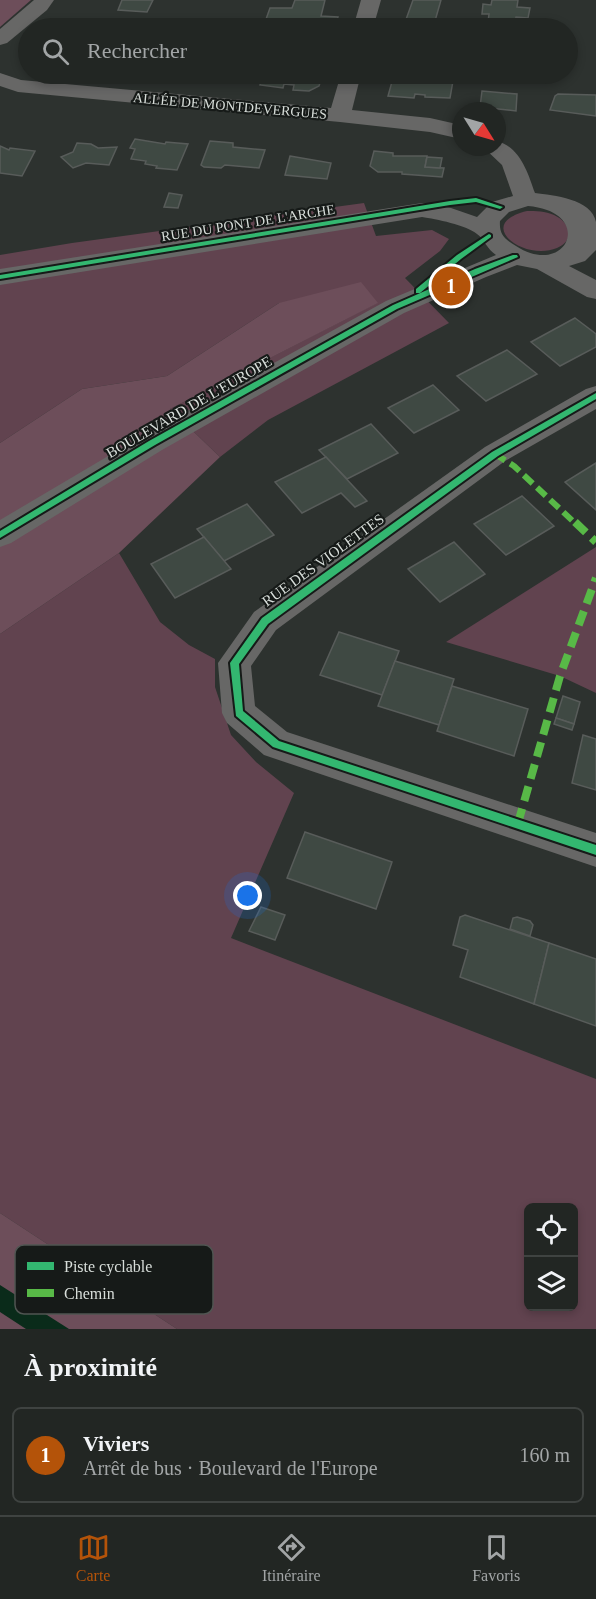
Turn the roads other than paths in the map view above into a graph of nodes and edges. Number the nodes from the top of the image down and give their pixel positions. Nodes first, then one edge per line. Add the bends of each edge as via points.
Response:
1 (44, 0) edge
2 (371, 0) edge
3 (25, 18) edge
4 (366, 18) edge
5 (18, 24) edge
6 (0, 39) edge
7 (0, 79) edge
8 (348, 84) edge
9 (0, 101) edge
10 (340, 116) junction
11 (452, 130) edge
12 (452, 143) edge
13 (503, 156) edge
14 (526, 199) junction
15 (596, 202) edge
16 (558, 203) junction
17 (593, 224) edge
18 (488, 233) junction
19 (579, 254) junction
20 (515, 257) junction
21 (545, 263) junction
22 (0, 278) edge
23 (596, 281) edge
24 (596, 291) edge
25 (395, 308) junction
26 (596, 396) edge
27 (0, 535) edge
28 (596, 850) edge

1 - 3 street
2 - 4 street
5 - 6 street
7 - 10 street, ALLÉE DE MONTDEVERGUES via 18,86
8 - 10 street
9 - 12 street, ALLÉE DE MONTDEVERGUES
10 - 11 street, ALLÉE DE MONTDEVERGUES
13 - 14 street via 512,162
14 - 16 street
14 - 18 street via 500,207 486,222
15 - 16 street
16 - 17 street
17 - 19 street via 590,241
18 - 20 street
18 - 22 street, RUE DU PONT DE L'ARCHE via 443,213 422,210
18 - 25 street, BOULEVARD DE L'EUROPE
19 - 21 street
19 - 23 street
20 - 21 street
20 - 25 street, BOULEVARD DE L'EUROPE
21 - 24 street
25 - 27 street, BOULEVARD DE L'EUROPE via 152,443
26 - 28 street, RUE DES VIOLETTES via 495,454 265,621 234,663 239,713 276,744

